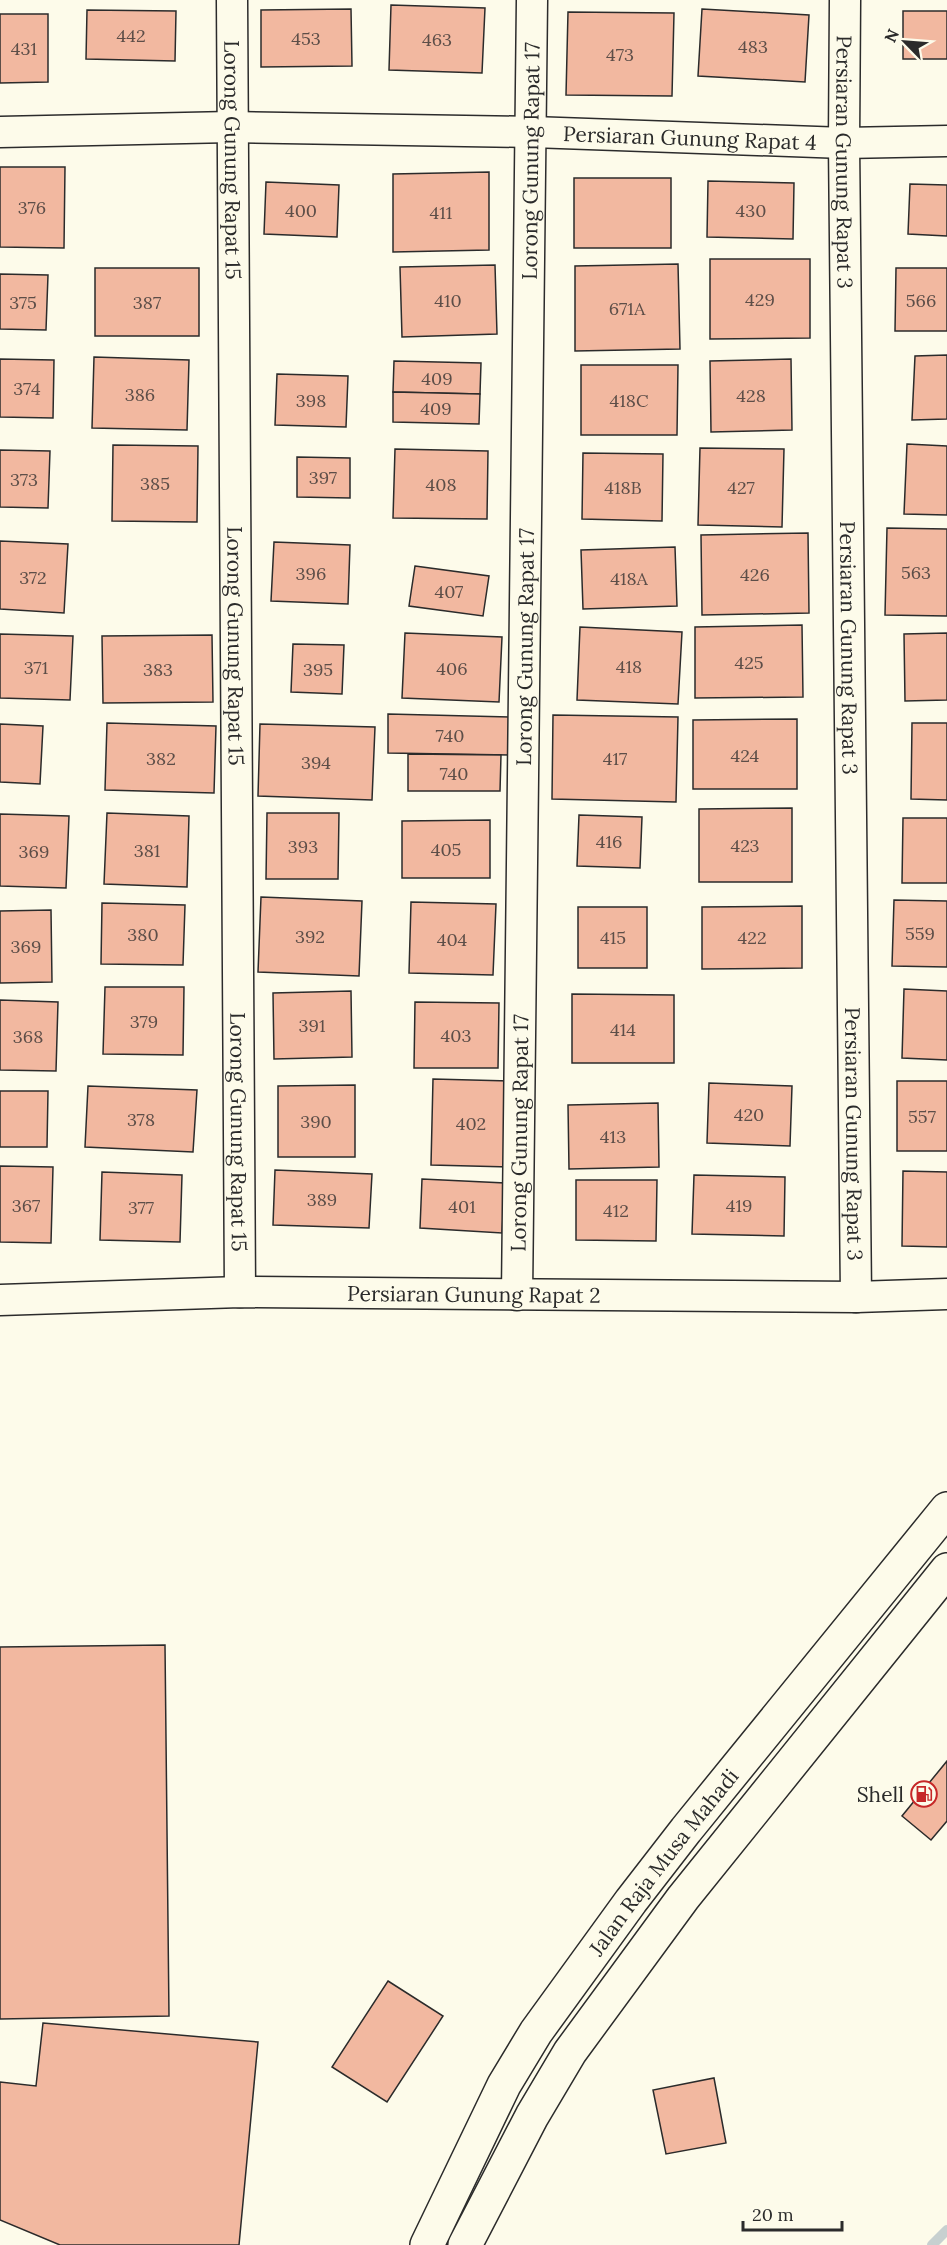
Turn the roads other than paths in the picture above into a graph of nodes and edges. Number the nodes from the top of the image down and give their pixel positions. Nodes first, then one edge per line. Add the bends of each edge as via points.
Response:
1 (232, 0) edge
2 (532, 0) edge
3 (845, 0) edge
4 (231, 127) junction
5 (0, 132) edge
6 (532, 132) junction
7 (947, 141) edge
8 (844, 143) junction
9 (240, 1292) junction
10 (947, 1294) edge
11 (517, 1295) junction
12 (856, 1297) junction
13 (0, 1300) edge
14 (947, 1509) edge
15 (947, 1570) edge
16 (427, 2245) edge
17 (465, 2245) edge

1 - 4 street, Lorong Gunung Rapat 15
2 - 6 street, Lorong Gunung Rapat 17
3 - 8 street, Persiaran Gunung Rapat 3
4 - 5 street, Persiaran Gunung Rapat 4
4 - 6 street, Persiaran Gunung Rapat 4
4 - 9 street, Lorong Gunung Rapat 15
6 - 8 street, Persiaran Gunung Rapat 4
6 - 11 street, Lorong Gunung Rapat 17
7 - 8 street, Persiaran Gunung Rapat 4
8 - 12 street, Persiaran Gunung Rapat 3
9 - 11 street, Persiaran Gunung Rapat 2
9 - 13 street, Persiaran Gunung Rapat 2
10 - 12 street, Persiaran Gunung Rapat 2
11 - 12 street, Persiaran Gunung Rapat 2
14 - 16 main road, Jalan Raja Musa Mahadi via 661,1862 536,2032 504,2085
15 - 17 main road, Jalan Raja Musa Mahadi via 683,1898 570,2052

